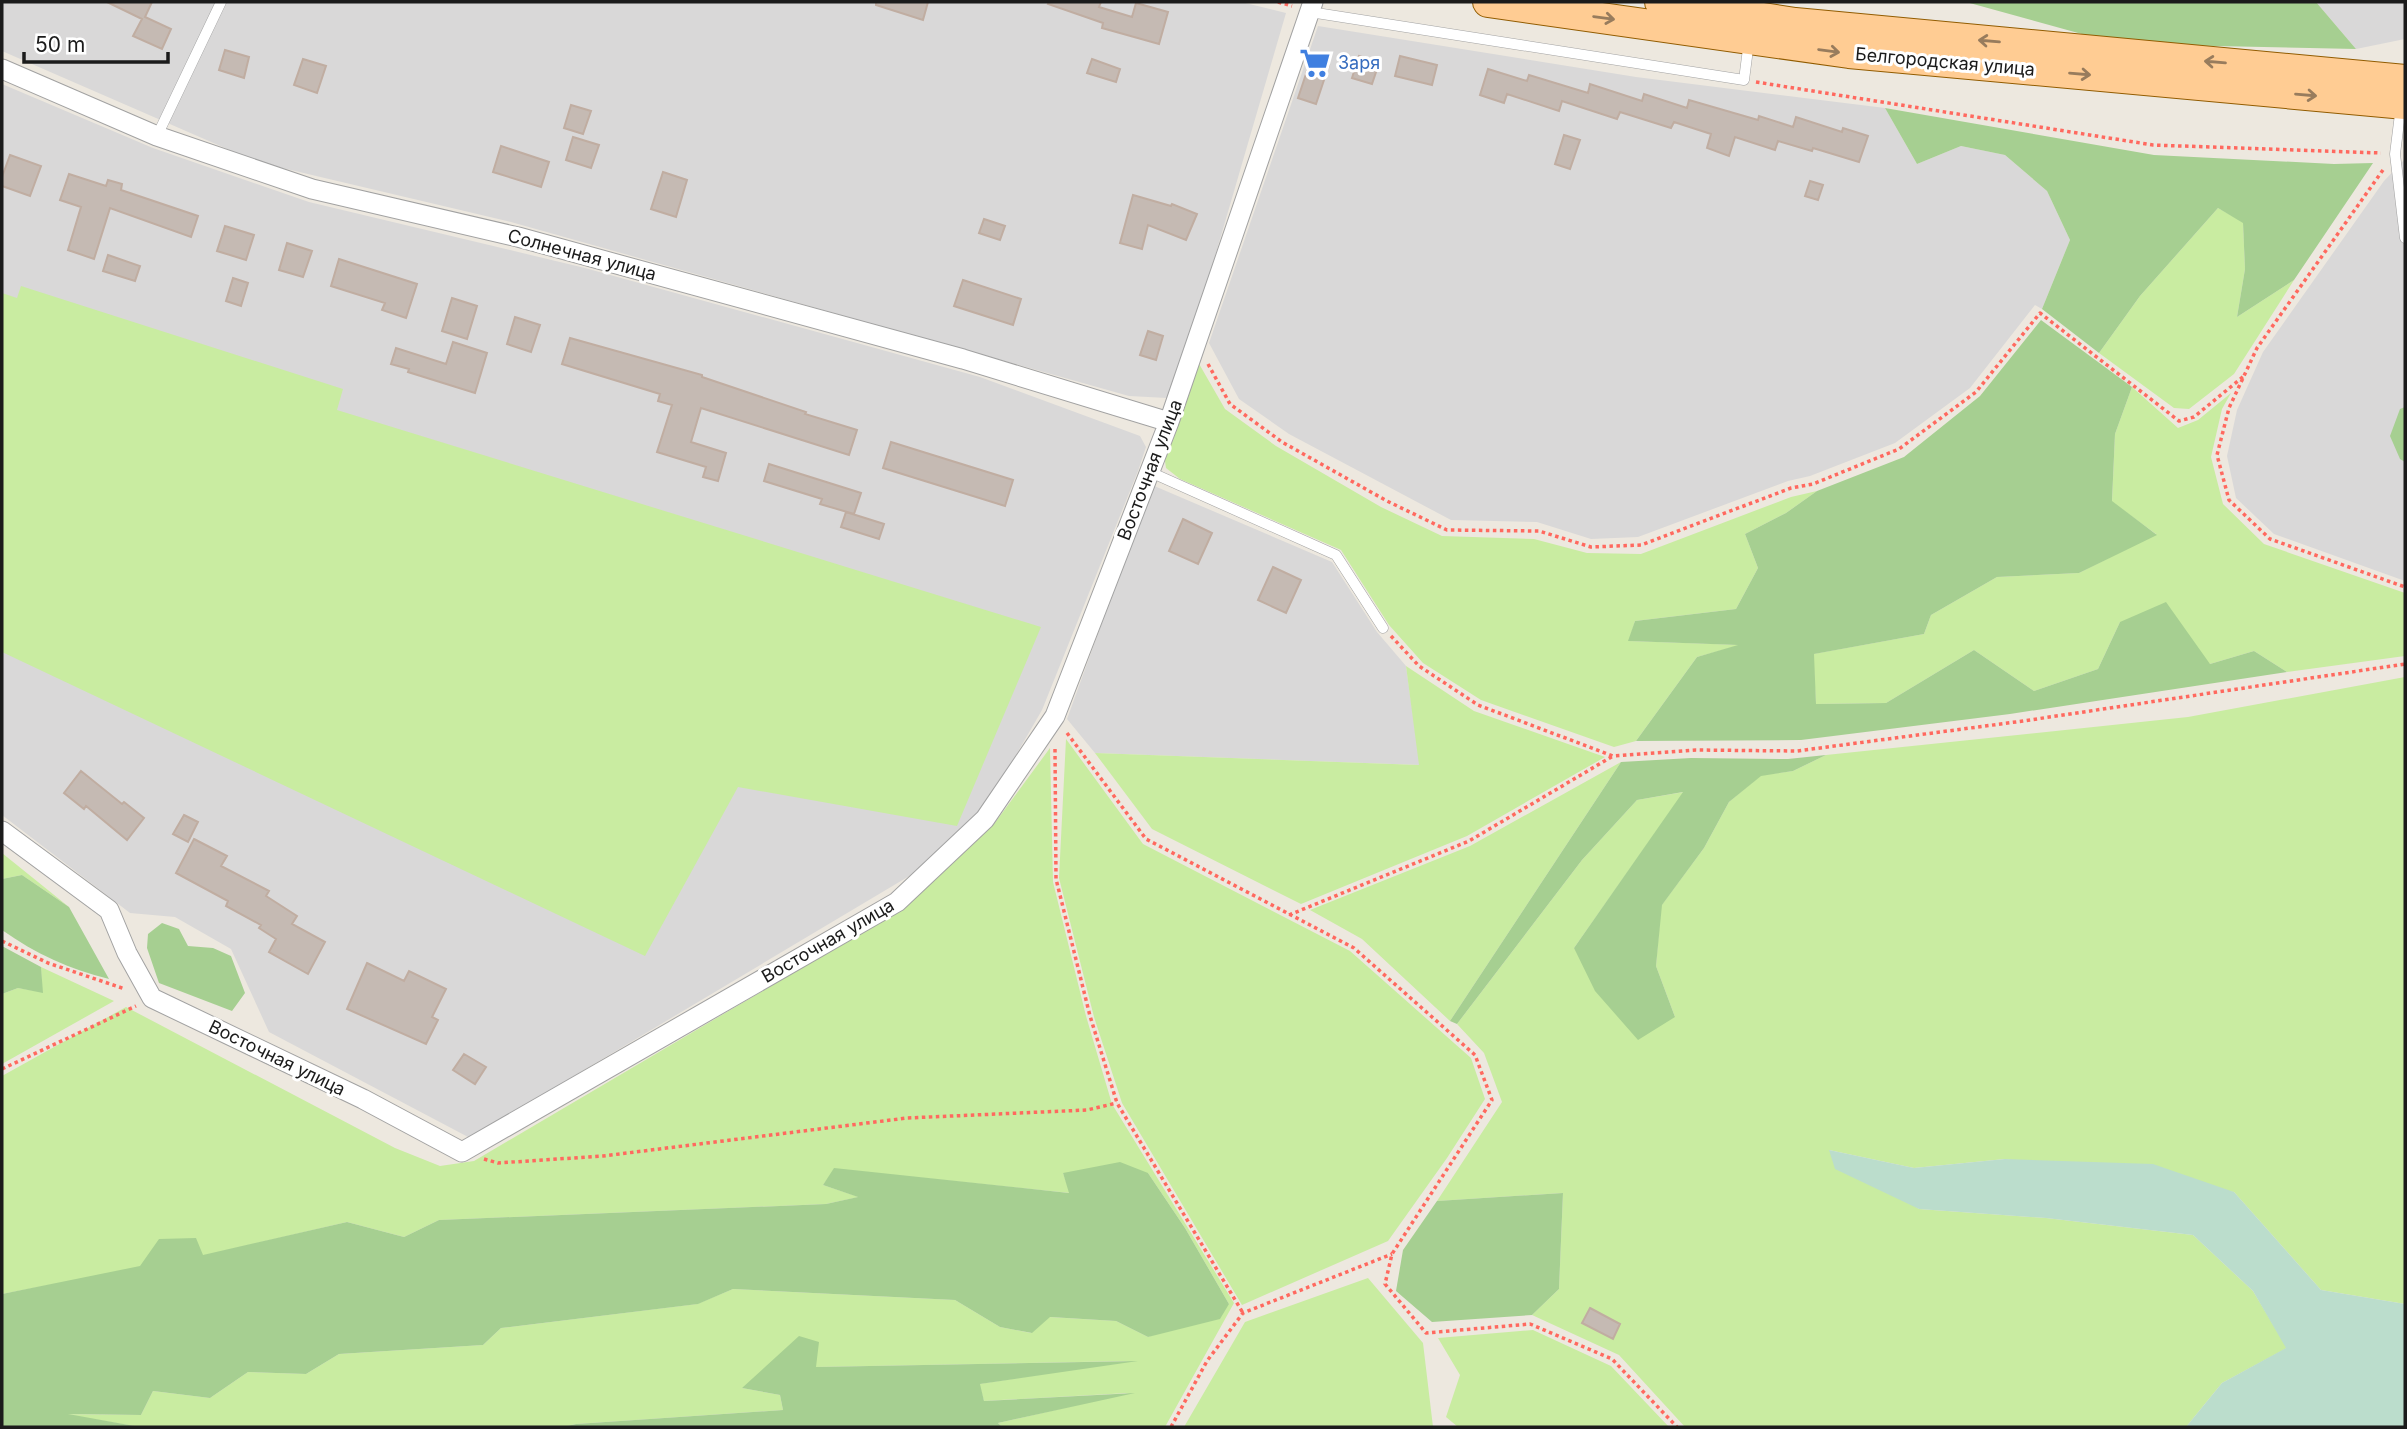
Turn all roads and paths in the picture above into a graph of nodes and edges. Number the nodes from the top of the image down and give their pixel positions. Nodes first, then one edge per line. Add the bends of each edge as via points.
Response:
1 (221, 2) edge
2 (1488, 2) edge
3 (1660, 2) edge
4 (1312, 7) edge
5 (1750, 39) junction
6 (2, 69) edge
7 (1744, 80) junction
8 (2404, 96) edge
9 (157, 136) junction
10 (2395, 153) junction
11 (2405, 238) edge
12 (1196, 344) junction
13 (2244, 376) junction
14 (1169, 422) junction
15 (1150, 472) junction
16 (2405, 587) edge
17 (1383, 628) joint
18 (2405, 664) edge
19 (1055, 716) junction
20 (1613, 756) junction
21 (2, 831) edge
22 (1289, 915) junction
23 (2, 941) edge
24 (152, 998) junction
25 (2, 1069) edge
26 (1117, 1103) junction
27 (462, 1152) junction
28 (1392, 1254) junction
29 (1243, 1313) junction
30 (1171, 1427) edge
31 (1676, 1427) edge

1 - 9 lane
2 -> 5 main road, Белгородская улица
8 -> 3 main road, Белгородская улица
4 - 7 lane
4 - 12 street, Восточная улица
5 - 7 lane
5 -> 8 main road, Белгородская улица via 1863,55
6 - 9 street, Солнечная улица
7 - 10 path via 2153,145
8 - 10 lane
9 - 14 street, Солнечная улица via 312,190 518,237 963,359
10 - 11 lane
10 - 13 path via 2257,348
12 - 13 path via 1230,404 1282,442 1387,501 1447,530 1539,531 1591,547 1641,545 1899,449 1976,392 2040,313 2179,421 2194,416
12 - 14 street, Восточная улица
13 - 16 path via 2229,408 2217,455 2230,500 2270,539
14 - 15 street, Восточная улица
15 - 17 lane via 1336,555
15 - 19 street, Восточная улица
17 - 20 path via 1419,666 1478,705
18 - 20 path via 1797,751 1696,750
19 - 22 path via 1146,839
19 - 26 path via 1056,879
19 - 27 street, Восточная улица via 985,819 897,902
20 - 22 path via 1469,841
21 - 24 street via 109,909
22 - 28 path via 1354,948 1475,1055 1492,1100
23 - 24 path via 48,963
24 - 25 path
24 - 27 street, Восточная улица
26 - 27 path via 1087,1110 907,1118 603,1156 498,1163
26 - 29 path
28 - 29 path
28 - 31 path via 1385,1284 1426,1333 1530,1324 1612,1359
29 - 30 path via 1207,1360

